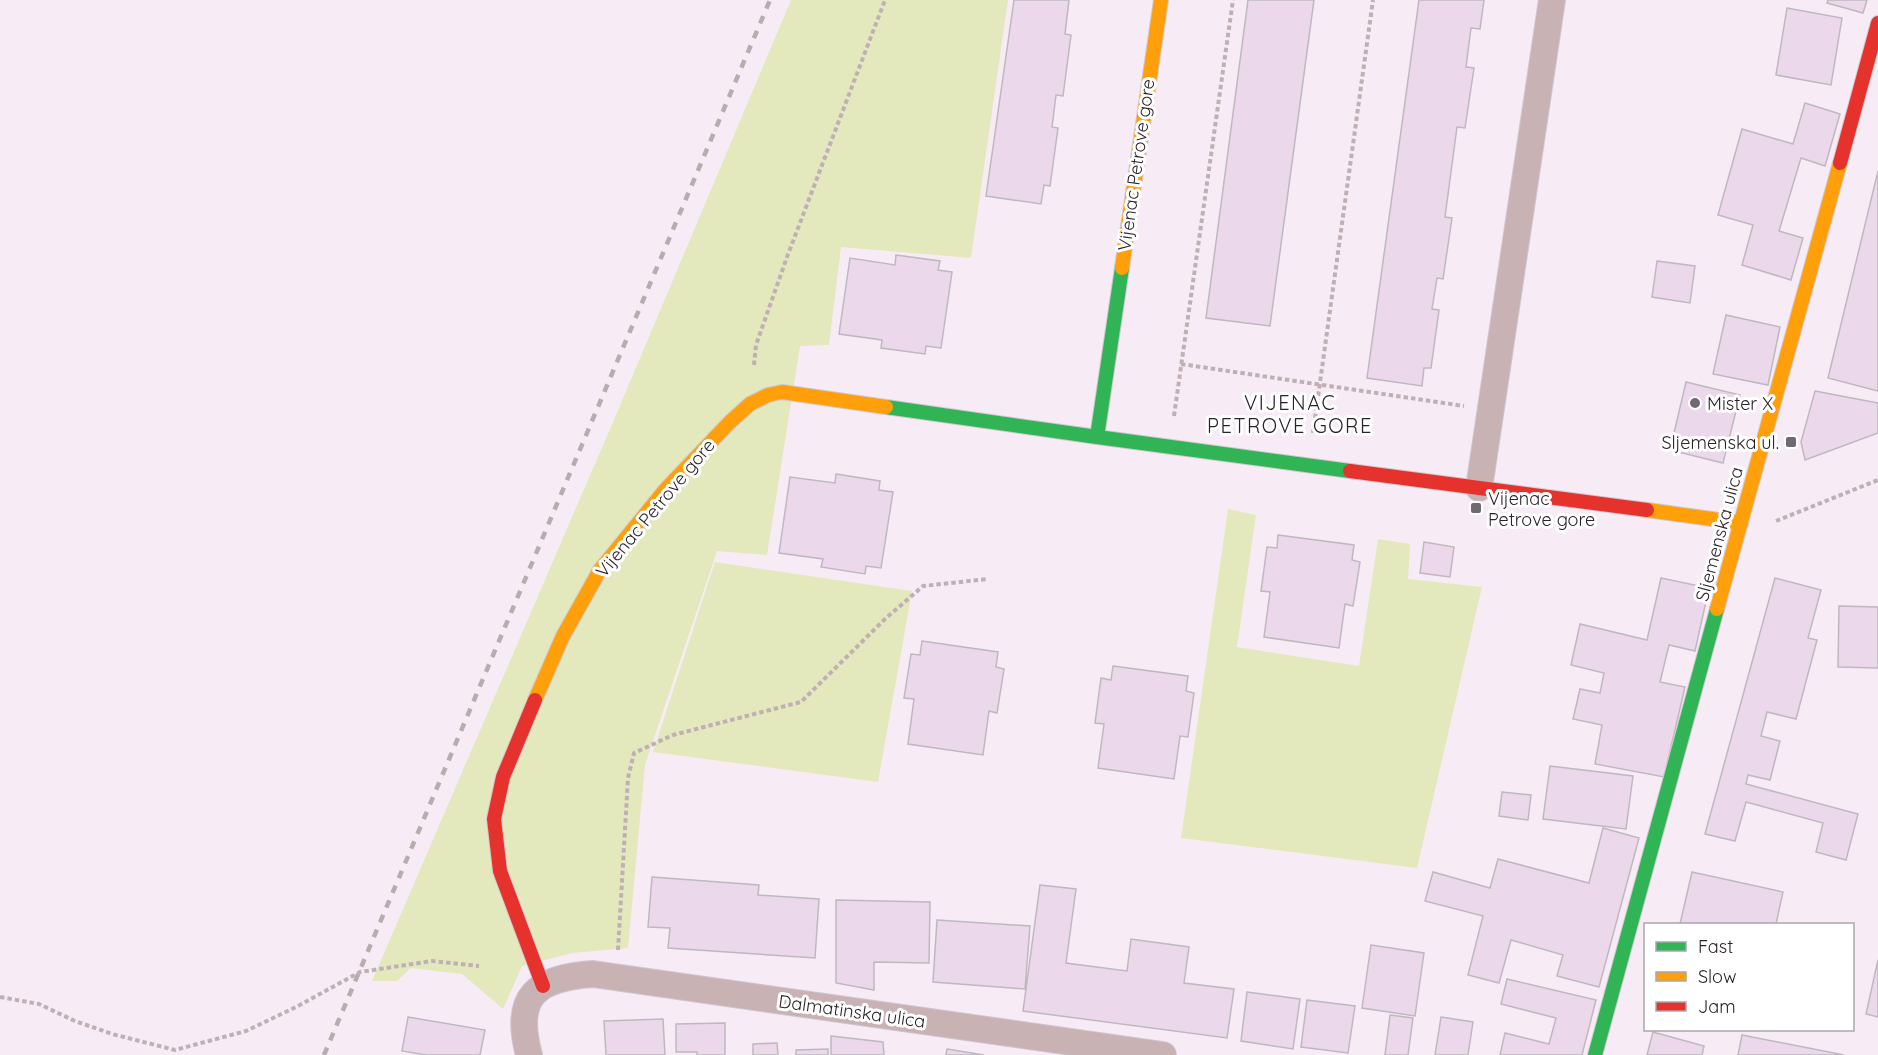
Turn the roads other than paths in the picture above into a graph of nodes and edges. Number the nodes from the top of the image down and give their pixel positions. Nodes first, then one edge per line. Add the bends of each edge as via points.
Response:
1 (1161, 0) edge
2 (1552, 0) edge
3 (1878, 23) edge
4 (1097, 437) junction
5 (1479, 488) junction
6 (1741, 523) junction
7 (543, 986) junction
8 (529, 1055) edge
9 (1163, 1055) edge
10 (1595, 1055) edge

1 - 4 street, Vijenac Petrove gore
2 - 5 street
3 - 6 street, Sljemenska ulica
4 - 5 street, Vijenac Petrove gore
4 - 7 street, Vijenac Petrove gore via 782,392 750,404 730,422 666,489 600,570 562,636 503,777 494,819 500,871
5 - 6 street, Vijenac Petrove gore
6 - 10 street, Sljemenska ulica
7 - 8 street via 531,997 524,1013
7 - 9 street, Dalmatinska ulica via 571,975 593,974

